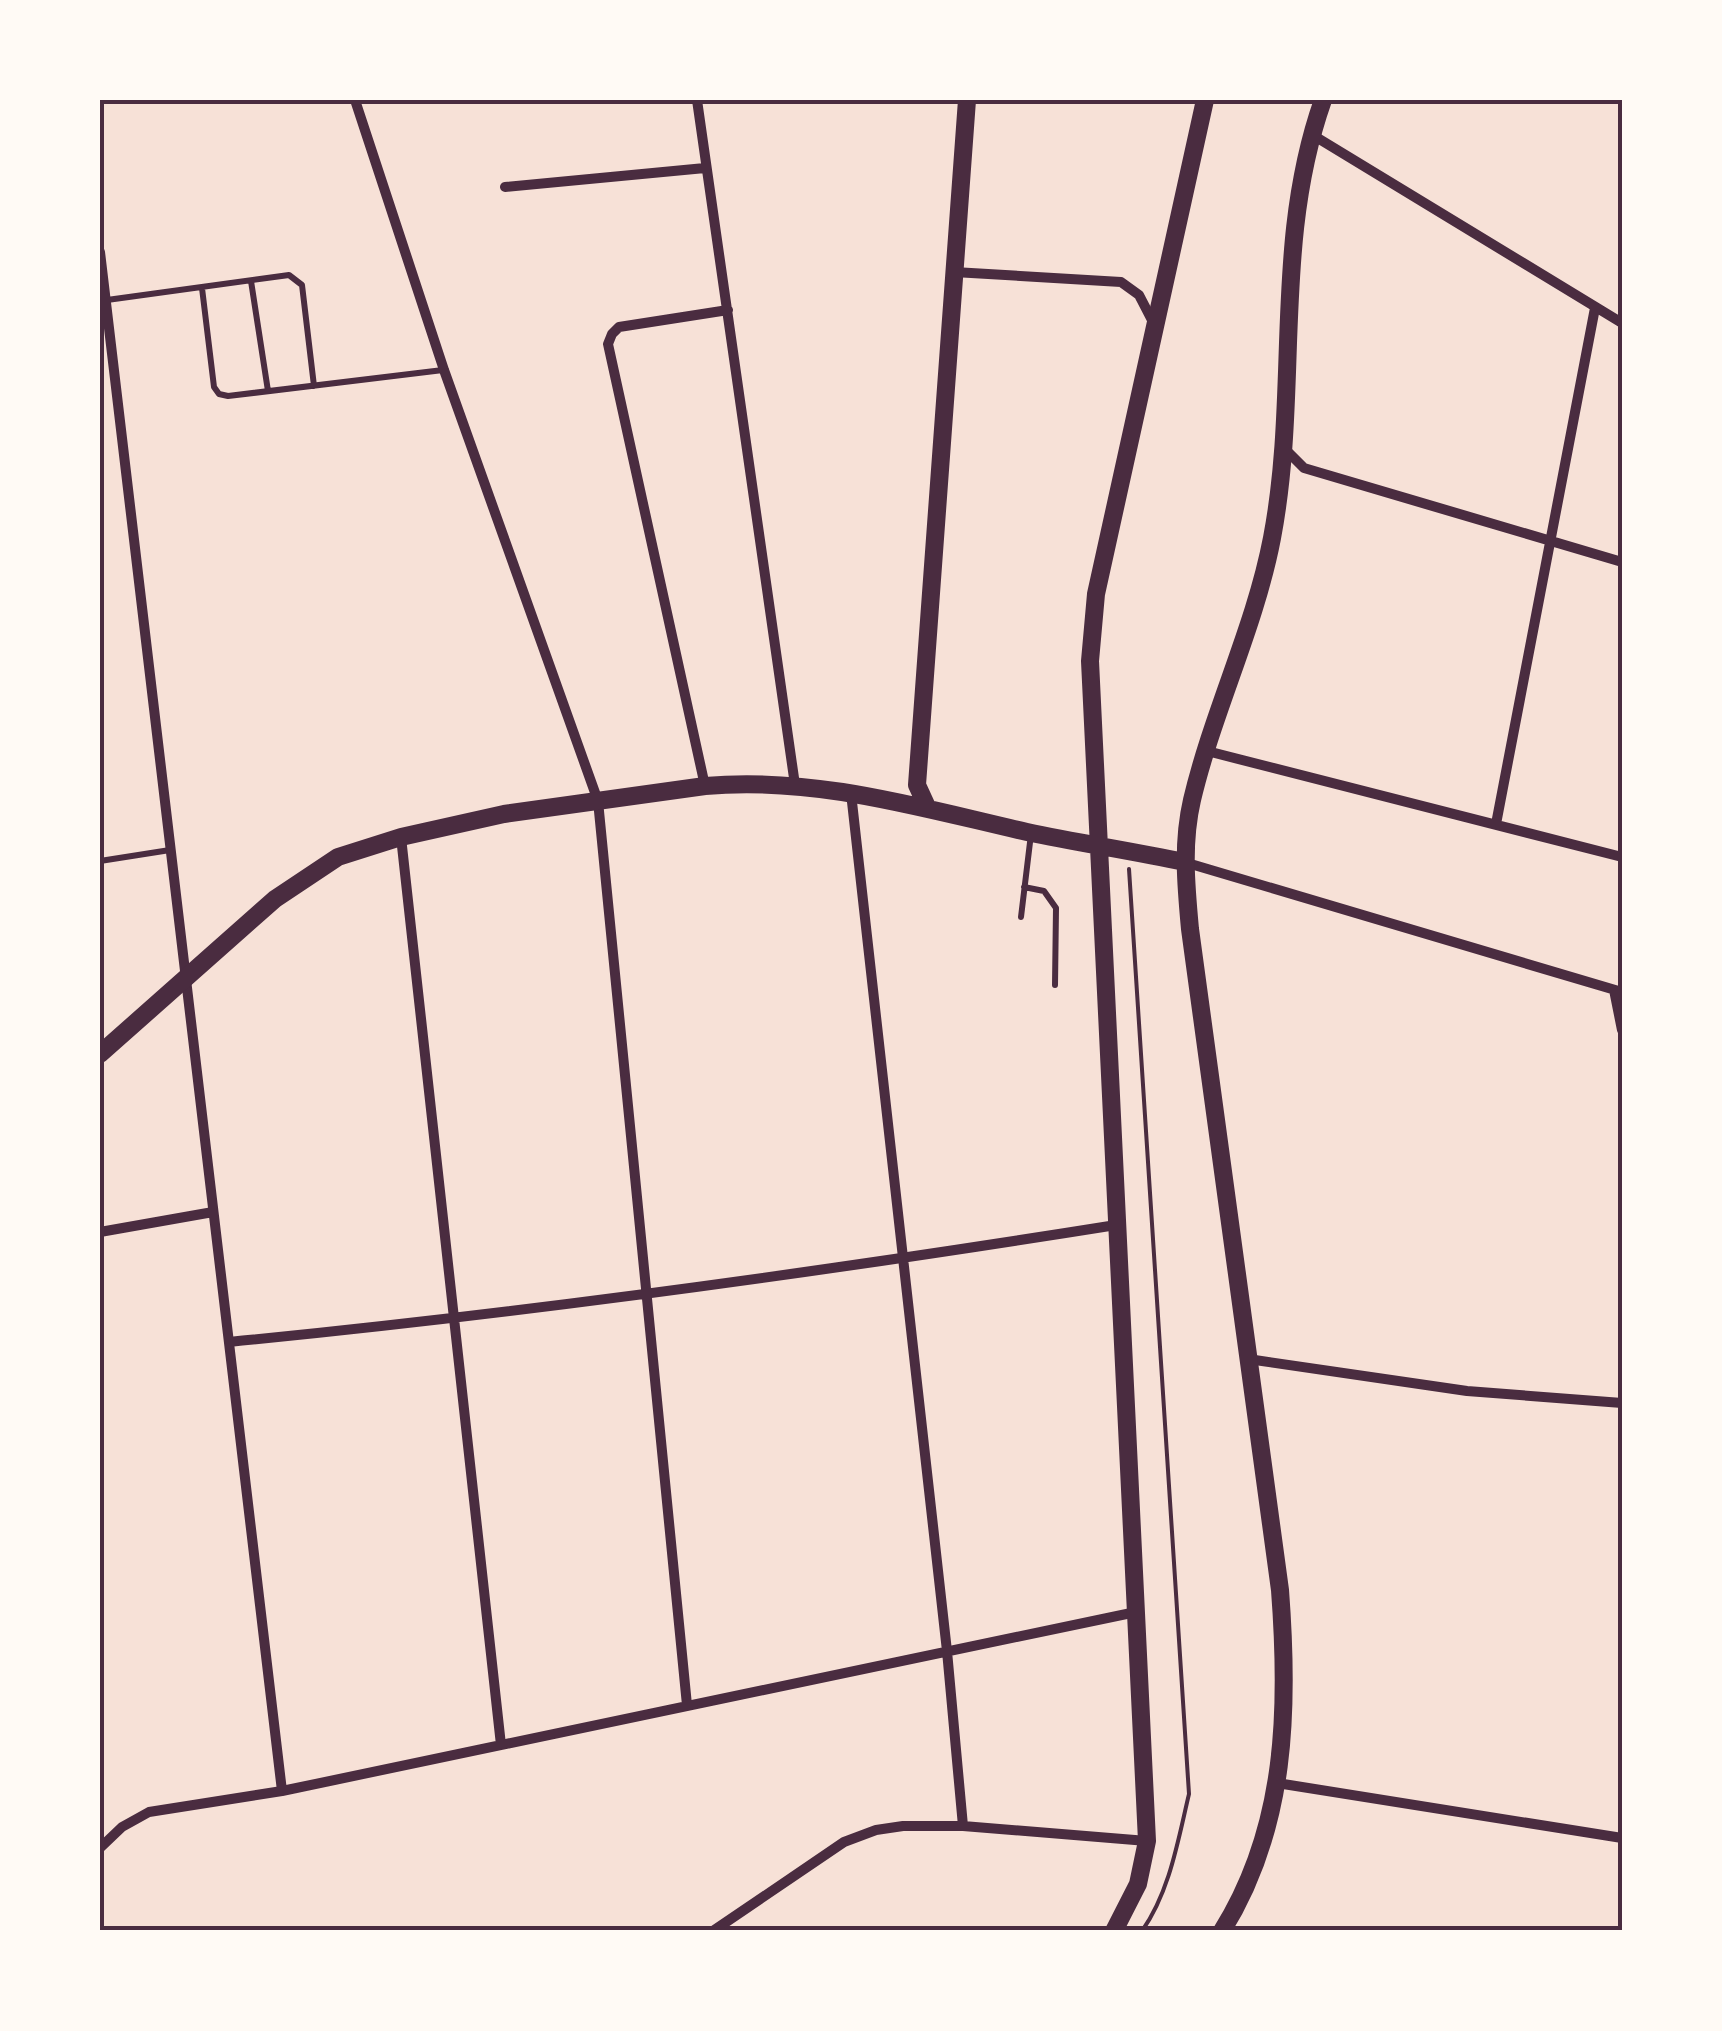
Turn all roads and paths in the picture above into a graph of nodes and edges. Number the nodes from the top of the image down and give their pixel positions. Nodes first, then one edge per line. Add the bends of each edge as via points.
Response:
1 (354, 100) edge
2 (697, 100) edge
3 (967, 100) edge
4 (1206, 100) edge
5 (1323, 100) edge
6 (1311, 134) junction
7 (705, 168) junction
8 (505, 187) dead end
9 (100, 252) edge
10 (954, 272) junction
11 (251, 281) junction
12 (202, 288) junction
13 (106, 301) junction
14 (1595, 308) junction
15 (728, 310) junction
16 (1622, 323) edge
17 (1155, 325) junction
18 (444, 370) junction
19 (314, 386) junction
20 (268, 391) junction
21 (1283, 448) junction
22 (1304, 468) junction
23 (1280, 477) junction
24 (1552, 542) junction
25 (1622, 562) edge
26 (1207, 751) junction
27 (796, 785) junction
28 (917, 785) junction
29 (705, 786) junction
30 (851, 793) junction
31 (598, 801) junction
32 (898, 802) junction
33 (928, 808) junction
34 (1496, 824) junction
35 (1031, 832) junction
36 (401, 836) junction
37 (1097, 844) junction
38 (171, 850) junction
39 (1128, 850) junction
40 (1622, 856) edge
41 (100, 861) edge
42 (1184, 862) junction
43 (1024, 887) junction
44 (1021, 917) dead end
45 (187, 976) junction
46 (1055, 986) dead end
47 (1618, 991) edge
48 (1622, 1030) edge
49 (100, 1054) edge
50 (212, 1212) junction
51 (1116, 1226) junction
52 (100, 1232) edge
53 (904, 1259) junction
54 (646, 1295) junction
55 (454, 1320) junction
56 (229, 1342) junction
57 (1248, 1359) junction
58 (1622, 1403) edge
59 (1138, 1611) junction
60 (946, 1650) junction
61 (687, 1705) junction
62 (501, 1745) junction
63 (1278, 1783) junction
64 (282, 1791) junction
65 (963, 1826) junction
66 (1622, 1838) edge
67 (1147, 1840) junction
68 (100, 1848) edge
69 (713, 1931) edge
70 (1114, 1931) edge
71 (1142, 1931) edge
72 (1222, 1931) edge

1 - 18 street
2 - 7 street
3 - 10 main road
4 - 17 main road
5 - 6 main road
6 - 14 street
6 - 21 main road via 1288,285
7 - 8 street
7 - 15 street
9 - 13 street
10 - 17 street via 1121,282 1139,295
10 - 28 main road
11 - 12 lane
11 - 19 lane via 289,276 302,285
11 - 20 lane
12 - 13 lane
12 - 20 lane via 214,387 228,396
13 - 38 street
14 - 16 street
14 - 24 street
15 - 27 street
15 - 29 street via 619,327 608,344
17 - 37 main road via 1096,594 1090,660
18 - 19 lane
18 - 31 street
19 - 20 lane
21 - 22 street
21 - 23 main road
22 - 23 street
22 - 24 street
23 - 26 main road via 1261,586
24 - 25 street
24 - 34 street
26 - 34 street
26 - 42 main road
27 - 29 main road
27 - 30 main road
28 - 32 main road
28 - 33 main road
29 - 31 main road
30 - 32 main road
30 - 53 street
31 - 36 main road
31 - 54 street
32 - 33 main road
33 - 35 main road
34 - 40 street
35 - 37 main road
35 - 43 lane
36 - 45 main road via 312,873
36 - 55 street
37 - 39 main road
37 - 51 main road
38 - 41 lane
38 - 45 street
39 - 42 main road
39 - 71 path via 1189,1794 1174,1861
42 - 47 street
42 - 57 main road
43 - 44 lane
43 - 46 lane via 1044,891 1056,908
45 - 49 main road
45 - 50 street
47 - 48 street
50 - 52 street
50 - 56 street
51 - 53 street
51 - 59 main road
53 - 54 street
53 - 60 street
54 - 55 street
54 - 61 street
55 - 56 street
55 - 62 street
56 - 64 street
57 - 58 street via 1467,1391
57 - 63 main road via 1286,1660
59 - 60 street
59 - 67 main road
60 - 61 street
60 - 65 street
61 - 62 street
62 - 64 street
63 - 66 street
63 - 72 main road via 1248,1880
64 - 68 street via 148,1812
65 - 67 street
65 - 69 street via 904,1826 844,1842
67 - 70 main road via 1138,1884

